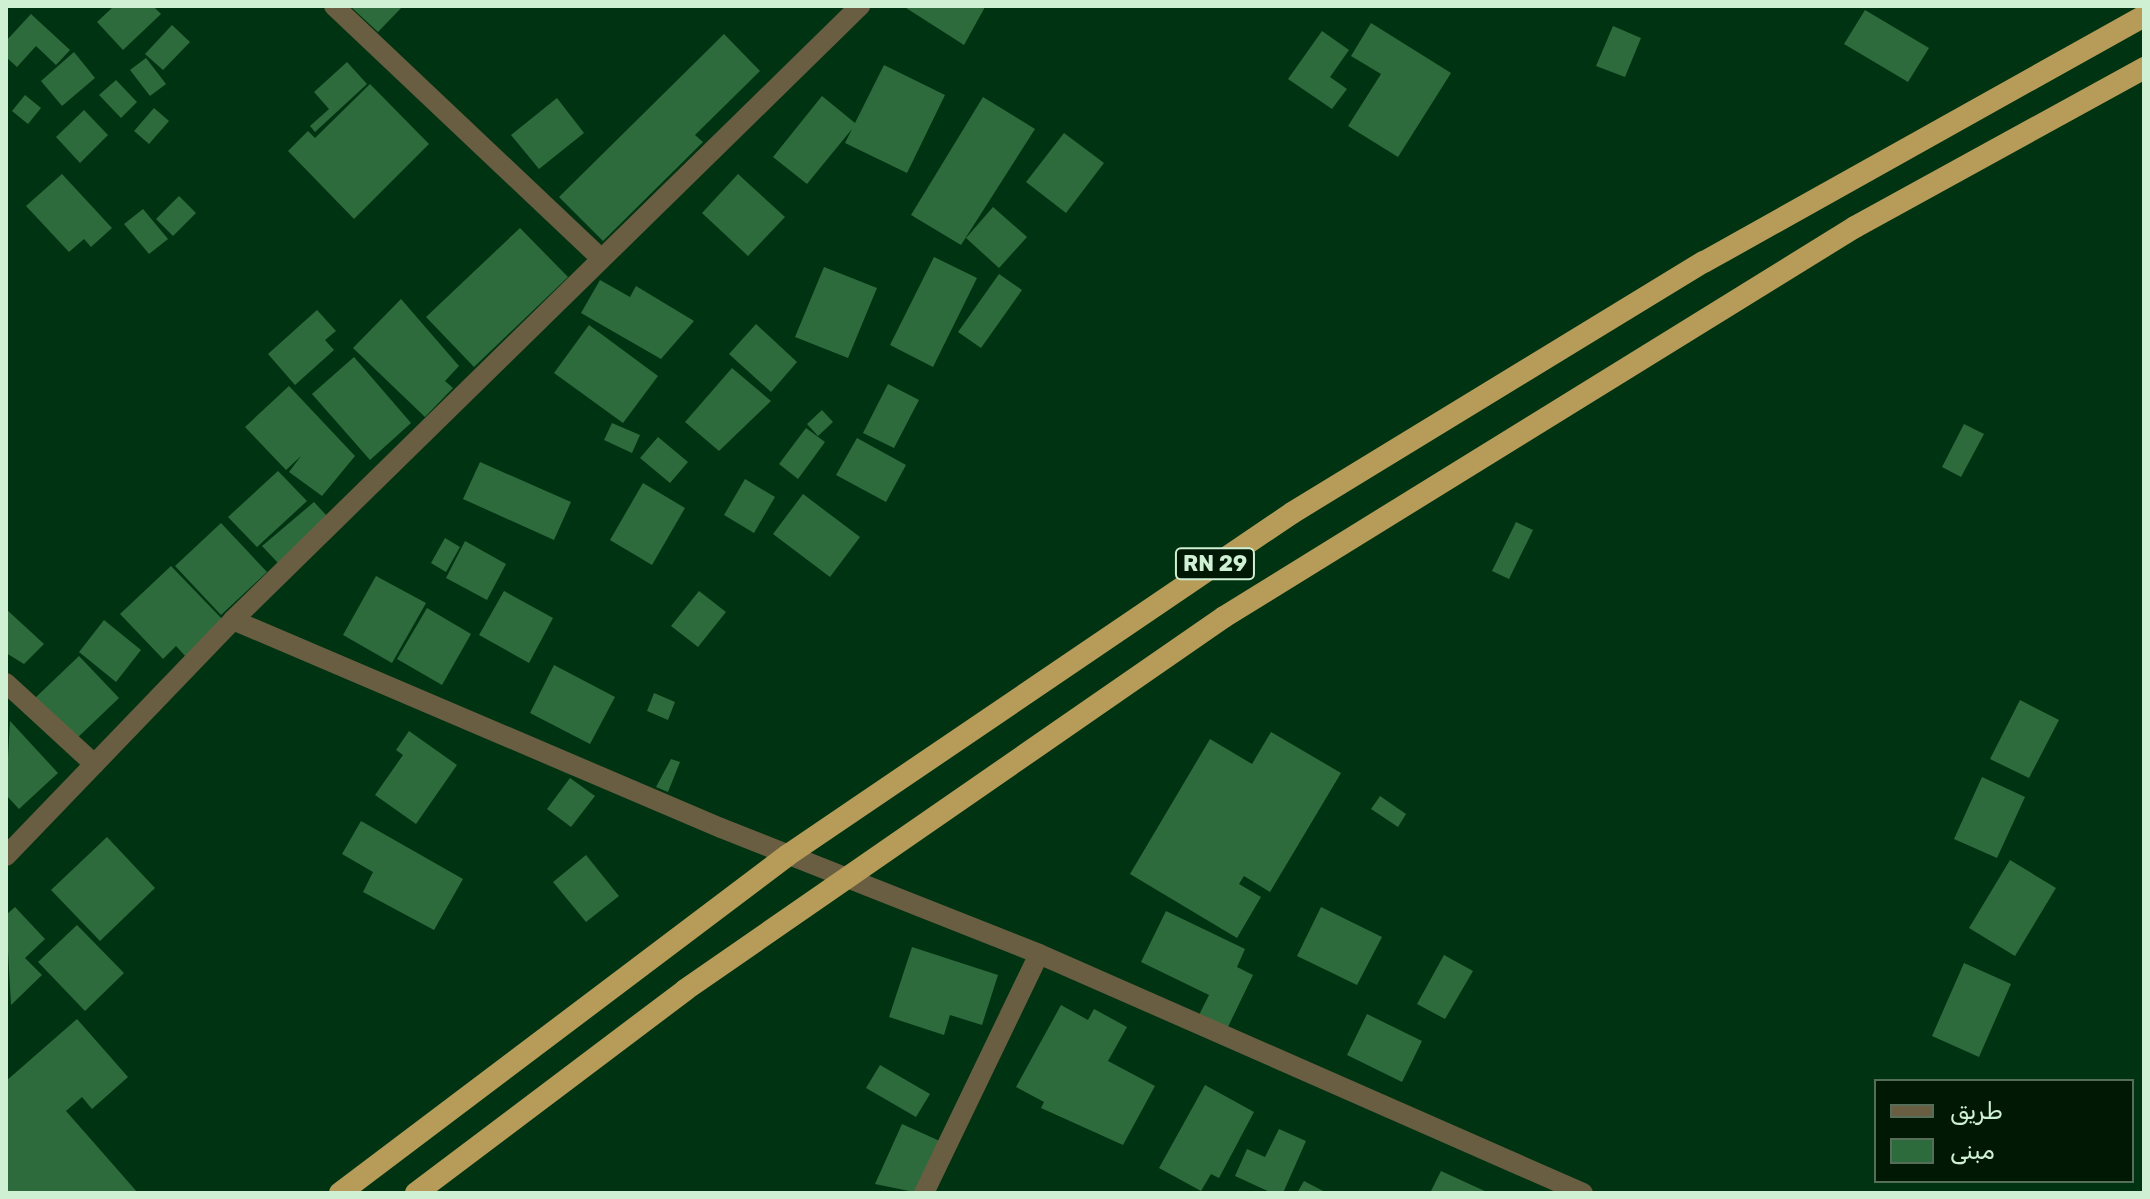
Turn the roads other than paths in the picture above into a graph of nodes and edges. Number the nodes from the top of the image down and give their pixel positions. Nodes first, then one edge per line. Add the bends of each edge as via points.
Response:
1 (334, 6) edge
2 (860, 6) edge
3 (2144, 16) edge
4 (2144, 68) edge
5 (599, 257) junction
6 (233, 620) junction
7 (6, 683) edge
8 (94, 764) junction
9 (788, 855) junction
10 (6, 856) edge
11 (849, 876) junction
12 (1039, 954) junction
13 (340, 1193) edge
14 (416, 1193) edge
15 (924, 1193) edge
16 (1583, 1193) edge

1 - 5 street
2 - 5 street
3 - 9 highway, RN 29 via 1704,262 1292,513
4 - 11 highway, RN 29 via 1855,227 1643,355 1224,617
5 - 6 street
6 - 8 street
6 - 9 street
7 - 8 street
8 - 10 street
9 - 11 street
9 - 13 highway, RN 29
11 - 12 street
11 - 14 highway, RN 29
12 - 15 street
12 - 16 street

